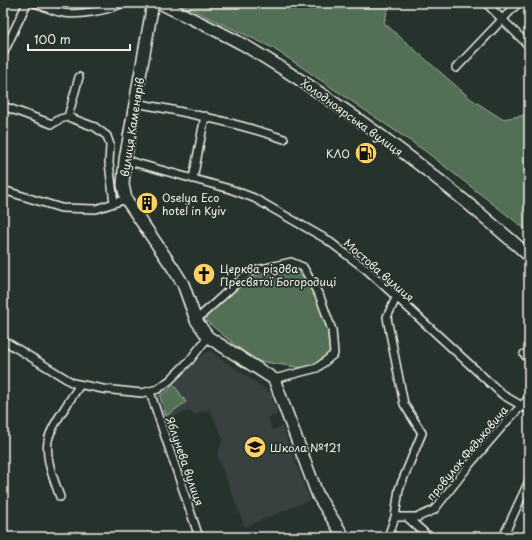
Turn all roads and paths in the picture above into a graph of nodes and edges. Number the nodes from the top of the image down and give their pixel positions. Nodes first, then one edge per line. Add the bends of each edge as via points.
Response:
1 (27, 3) edge
2 (36, 3) edge
3 (123, 3) edge
4 (153, 3) edge
5 (160, 3) edge
6 (486, 3) edge
7 (518, 3) edge
8 (503, 20) junction
9 (529, 46) edge
10 (3, 54) edge
11 (456, 68) dead end
12 (79, 77) dead end
13 (135, 103) junction
14 (3, 106) edge
15 (205, 116) junction
16 (68, 118) junction
17 (284, 139) dead end
18 (125, 160) junction
19 (193, 179) junction
20 (3, 190) edge
21 (126, 199) junction
22 (114, 203) junction
23 (529, 256) edge
24 (396, 298) junction
25 (196, 320) junction
26 (208, 337) junction
27 (3, 340) edge
28 (274, 380) junction
29 (80, 385) junction
30 (150, 392) junction
31 (529, 398) edge
32 (521, 406) junction
33 (529, 410) edge
34 (529, 481) edge
35 (60, 497) dead end
36 (395, 517) junction
37 (408, 518) junction
38 (199, 537) edge
39 (344, 537) edge
40 (388, 537) edge
41 (429, 537) edge
42 (503, 537) edge

1 - 10 street
2 - 3 street via 59,13 70,14 109,8
4 - 13 street, вулиця Каменярів
5 - 23 street, Холодноярська вулиця via 242,44 329,99 495,225
6 - 8 street
7 - 8 street
8 - 9 street
8 - 11 street
12 - 16 street
13 - 15 street
13 - 18 street, вулиця Каменярів
14 - 16 street via 52,124
15 - 17 street via 250,127
15 - 19 street
16 - 22 street via 95,127 107,136 110,145 109,164
18 - 19 street, Мостова вулиця
18 - 21 street, вулиця Каменярів via 123,185
19 - 24 street, Мостова вулиця via 230,189 279,211 352,257
20 - 22 street via 61,208 96,209
21 - 22 street
21 - 25 street, вулиця Каменярів via 183,284
24 - 32 street, Мостова вулиця via 503,395
24 - 36 street via 387,317 388,323 404,404 422,433 400,489
25 - 26 street, вулиця Каменярів
25 - 28 street via 249,272 291,262 303,268 320,297 332,330 334,354 317,368
26 - 28 street, вулиця Каменярів
26 - 30 street via 170,380
27 - 29 street
28 - 39 street via 318,496
29 - 30 street via 119,391
29 - 35 street via 48,439 47,450
30 - 38 street, Яблунева вулиця
31 - 32 street, провулок Федьковича
32 - 33 street, Мостова вулиця
32 - 37 street, провулок Федьковича via 434,510
34 - 42 street
36 - 37 street, провулок Федьковича
36 - 40 street
37 - 41 street

